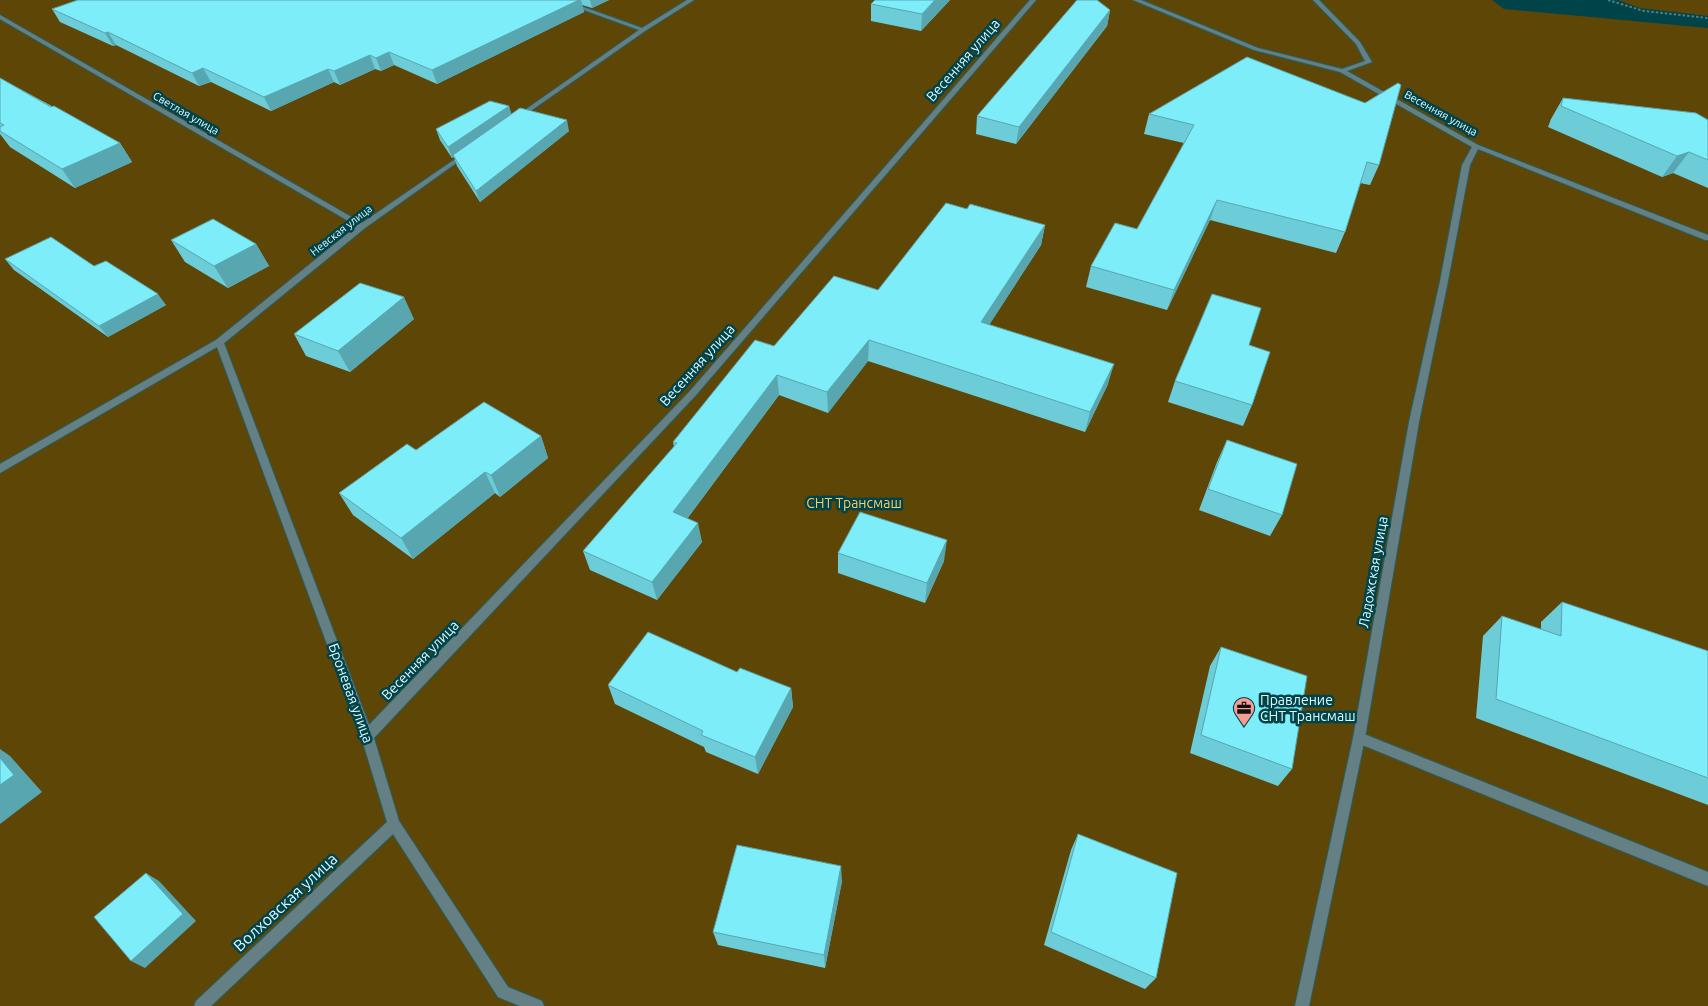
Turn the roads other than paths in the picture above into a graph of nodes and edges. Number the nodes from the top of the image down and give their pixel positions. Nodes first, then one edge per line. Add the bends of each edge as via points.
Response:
1 (559, 0) edge
2 (691, 0) edge
3 (1033, 0) edge
4 (1136, 0) edge
5 (1316, 0) edge
6 (0, 17) edge
7 (643, 30) junction
8 (1342, 71) junction
9 (506, 126) edge
10 (1476, 146) junction
11 (474, 148) edge
12 (362, 226) junction
13 (1708, 238) edge
14 (218, 342) junction
15 (0, 469) edge
16 (367, 736) junction
17 (1359, 738) junction
18 (394, 824) junction
19 (1708, 879) edge
20 (201, 1006) edge
21 (537, 1006) edge
22 (1302, 1006) edge

1 - 7 street
2 - 7 street
3 - 16 street, Весенняя улица via 693,393
4 - 8 street, Весенняя улица via 1256,49
5 - 8 street via 1358,43 1369,62
6 - 12 street, Светлая улица
7 - 9 street
8 - 10 street, Весенняя улица
10 - 13 street, Весенняя улица
10 - 17 street, Ладожская улица via 1466,165 1414,422
11 - 12 street, Невская улица
12 - 14 street, Невская улица
14 - 15 street, Невская улица
14 - 16 street, Броневая улица
16 - 18 street, Броневая улица
17 - 19 street
17 - 22 street, Ладожская улица
18 - 20 street, Волховская улица
18 - 21 street, Броневая улица via 503,992

